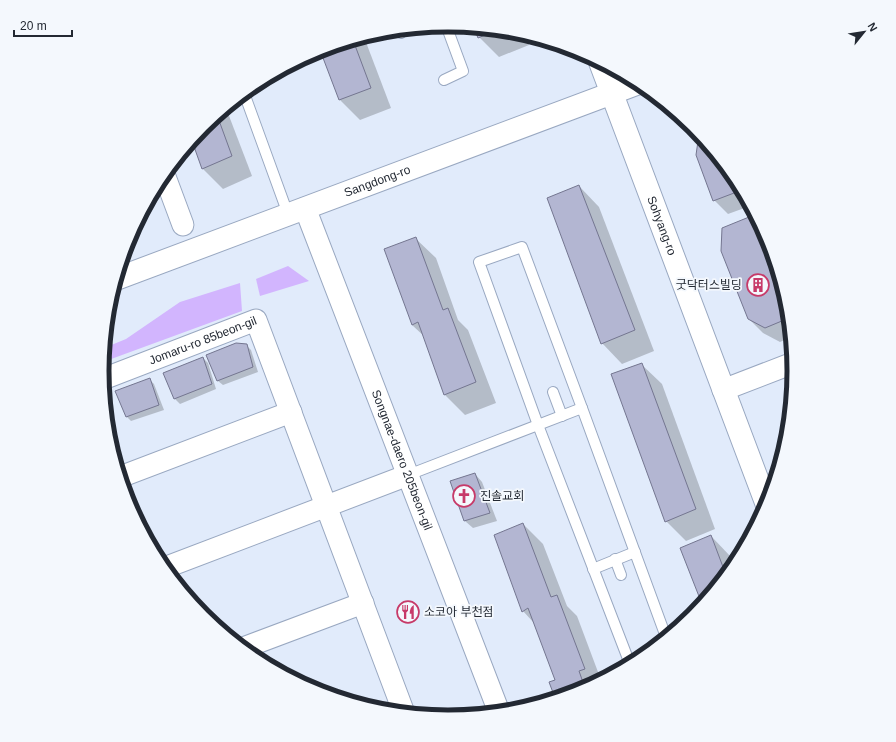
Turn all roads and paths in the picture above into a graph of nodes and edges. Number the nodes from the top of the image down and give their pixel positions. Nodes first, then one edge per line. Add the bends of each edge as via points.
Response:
1 (449, 32) edge
2 (603, 69) edge
3 (444, 80) dead end
4 (631, 85) edge
5 (611, 93) junction
6 (247, 99) edge
7 (167, 182) edge
8 (297, 211) junction
9 (183, 225) dead end
10 (123, 276) edge
11 (787, 365) edge
12 (109, 377) edge
13 (723, 390) junction
14 (553, 392) dead end
15 (582, 408) junction
16 (291, 412) junction
17 (562, 416) junction
18 (538, 425) junction
19 (126, 475) edge
20 (408, 475) junction
21 (763, 495) edge
22 (326, 506) junction
23 (635, 552) junction
24 (615, 560) junction
25 (171, 565) edge
26 (593, 569) junction
27 (621, 575) dead end
28 (363, 603) junction
29 (664, 632) edge
30 (255, 650) edge
31 (628, 658) edge
32 (497, 706) edge
33 (402, 707) edge

1 - 3 lane via 463,71
2 - 5 street, Sohyang-ro
4 - 5 street, Sangdong-ro
5 - 8 street, Sangdong-ro
5 - 13 street, Sohyang-ro
6 - 8 lane
7 - 9 street
8 - 10 street, Sangdong-ro
8 - 20 street, Songnae-daero 205beon-gil
11 - 13 street
12 - 16 street, Jomaru-ro 85beon-gil via 256,320
13 - 21 street, Sohyang-ro
14 - 17 lane
15 - 17 lane
15 - 18 lane via 522,246 479,262
15 - 23 lane
16 - 19 street
16 - 22 street, Jomaru-ro 85beon-gil
17 - 18 lane
18 - 20 lane
18 - 26 lane
20 - 22 street
20 - 32 street, Songnae-daero 205beon-gil
22 - 25 street
22 - 28 street, Jomaru-ro 85beon-gil
23 - 24 lane
23 - 29 lane
24 - 26 lane
24 - 27 lane
26 - 31 lane
28 - 30 street
28 - 33 street, Jomaru-ro 85beon-gil

